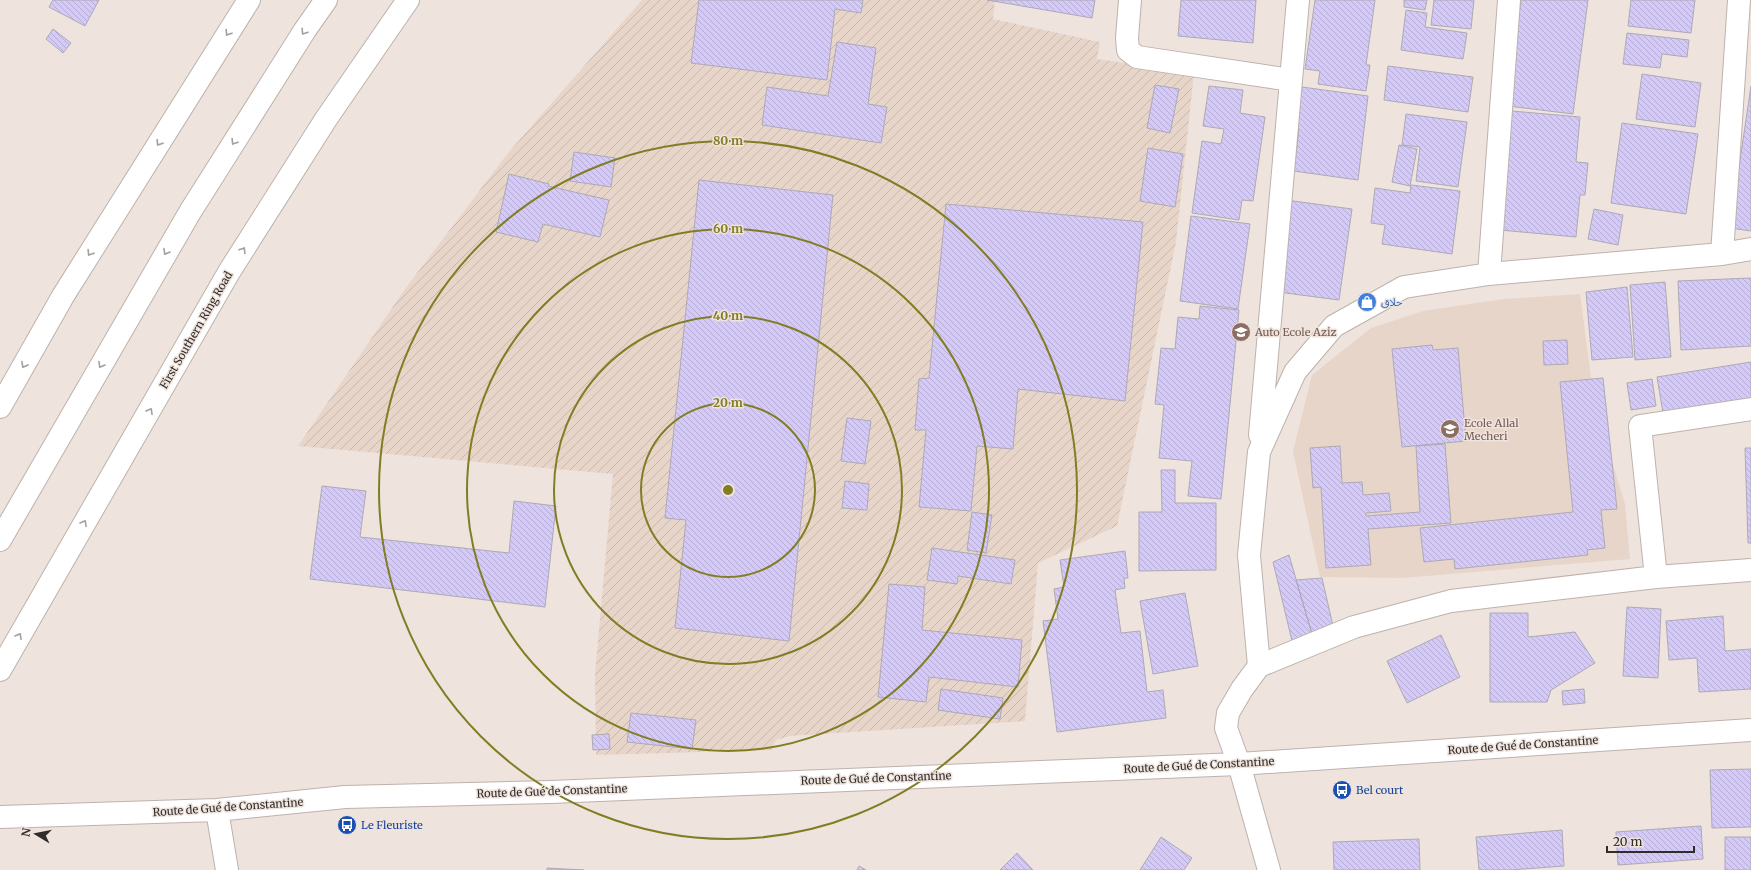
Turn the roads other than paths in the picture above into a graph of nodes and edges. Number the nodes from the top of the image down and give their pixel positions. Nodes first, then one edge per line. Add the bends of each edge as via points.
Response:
1 (249, 0) edge
2 (326, 0) edge
3 (408, 0) edge
4 (1130, 0) edge
5 (1298, 0) edge
6 (1509, 0) edge
7 (1739, 0) edge
8 (1291, 80) junction
9 (1751, 249) edge
10 (1722, 254) junction
11 (1489, 274) junction
12 (0, 407) edge
13 (1751, 409) edge
14 (1259, 452) junction
15 (0, 540) edge
16 (1751, 570) edge
17 (1656, 577) junction
18 (1259, 666) junction
19 (0, 670) edge
20 (1751, 730) edge
21 (1239, 764) junction
22 (217, 810) junction
23 (5, 816) edge
24 (227, 870) edge
25 (1269, 870) edge

1 -> 12 main road via 63,296
2 -> 15 main road via 190,212
19 -> 3 main road, First Southern Ring Road via 229,272 326,119
4 - 8 main road via 1128,50 1137,57
5 - 8 main road
6 - 11 main road
7 - 10 main road
8 - 14 main road
9 - 10 main road
10 - 11 main road
11 - 14 main road via 1404,287 1334,326 1295,372
13 - 17 main road via 1640,426
14 - 18 main road via 1249,555
16 - 17 main road
17 - 18 main road via 1451,601 1354,627
18 - 21 main road via 1228,712 1226,728
20 - 21 main road, Route de Gué de Constantine
21 - 22 main road, Route de Gué de Constantine via 551,792 345,797
21 - 25 main road
22 - 23 main road, Route de Gué de Constantine
22 - 24 main road

